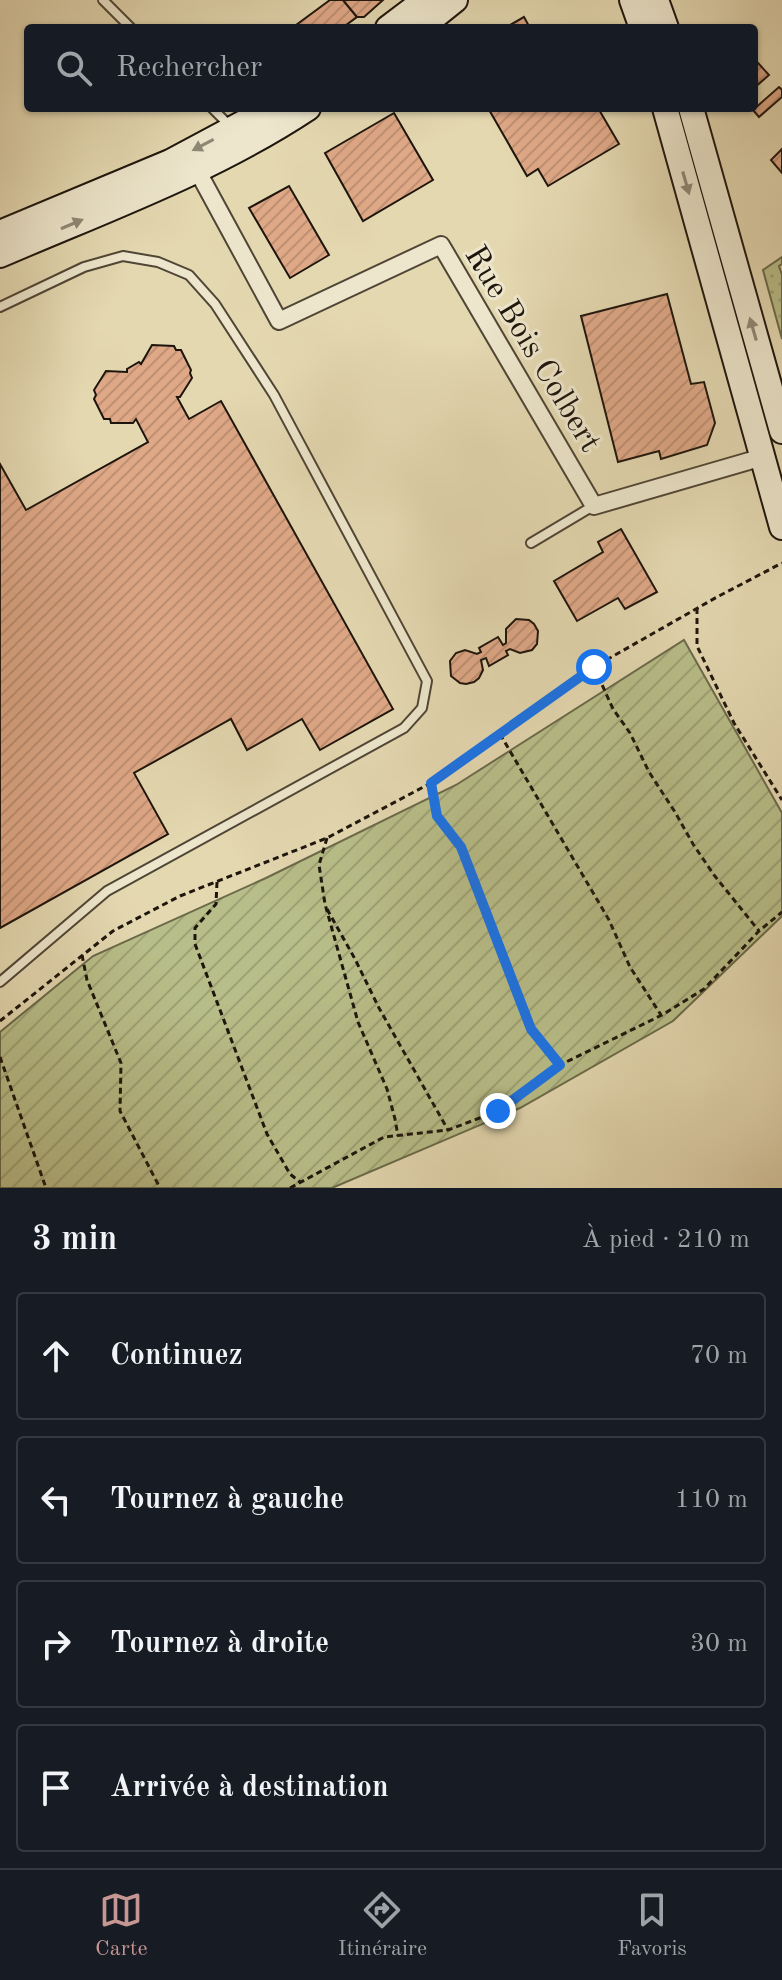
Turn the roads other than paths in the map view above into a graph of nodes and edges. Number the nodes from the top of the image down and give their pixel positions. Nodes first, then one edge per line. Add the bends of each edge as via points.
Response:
1 (103, 0) edge
2 (425, 0) edge
3 (455, 0) edge
4 (632, 0) edge
5 (656, 0) edge
6 (127, 24) edge
7 (393, 24) edge
8 (425, 24) edge
9 (641, 24) edge
10 (665, 24) edge
11 (216, 112) edge
12 (264, 112) edge
13 (302, 112) edge
14 (666, 112) edge
15 (692, 112) edge
16 (232, 129) junction
17 (197, 170) junction
18 (0, 233) edge
19 (0, 255) edge
20 (0, 307) edge
21 (782, 431) edge
22 (772, 454) edge
23 (594, 506) junction
24 (782, 527) edge
25 (531, 543) dead end
26 (0, 982) edge

1 - 6 lane
2 - 7 main road
3 - 8 main road
4 - 9 main road
5 - 10 main road
11 - 16 lane
12 - 16 main road
13 - 17 main road
14 -> 22 main road
21 -> 15 main road
16 -> 18 main road via 170,162
19 -> 17 main road
17 - 23 street, Rue Bois Colbert via 279,321 441,245
20 - 26 lane via 84,267 123,256 189,275 215,304 274,395 427,681 422,708 404,728 107,891
22 - 23 street
22 - 24 main road
23 - 25 lane

